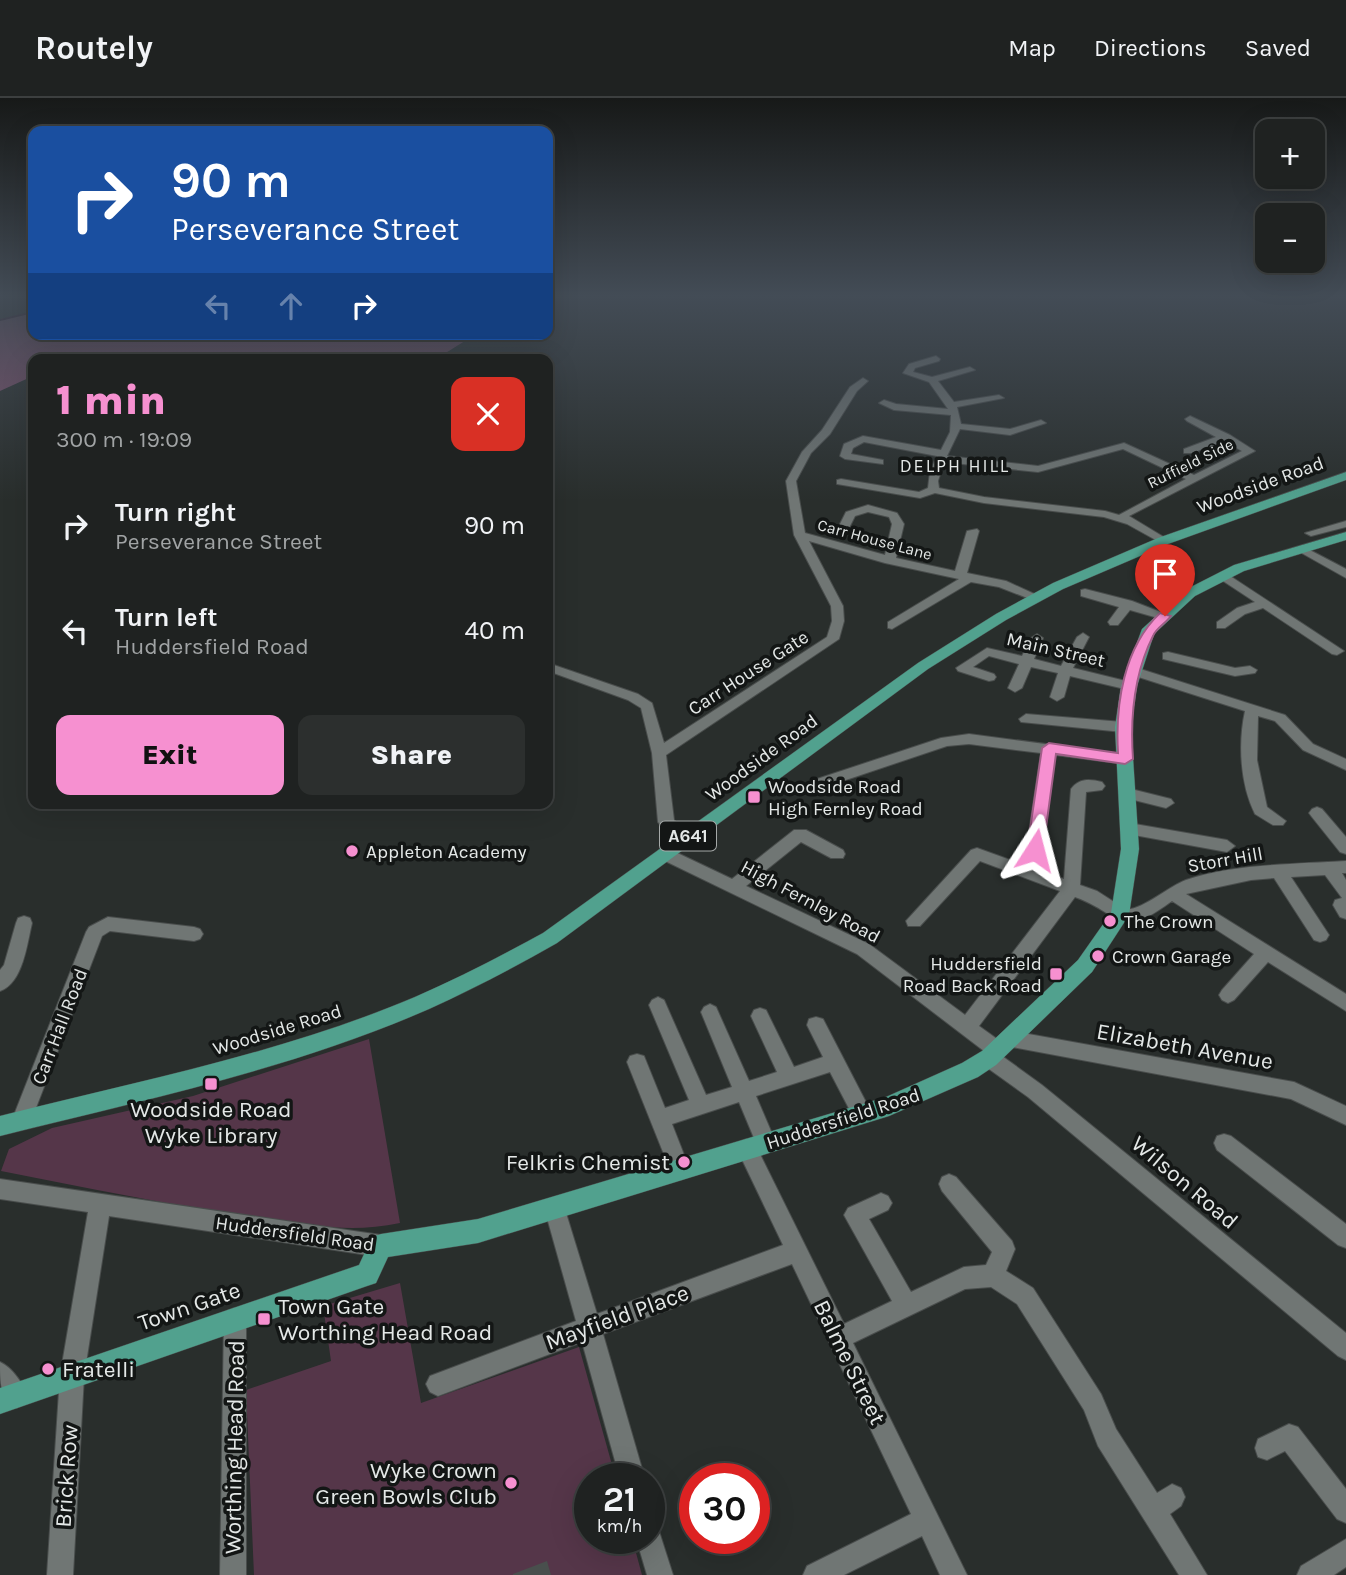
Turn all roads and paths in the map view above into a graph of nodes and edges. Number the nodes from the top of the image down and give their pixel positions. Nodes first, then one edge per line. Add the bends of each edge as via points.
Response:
1 (924, 363) edge
2 (970, 370) dead end
3 (911, 375) junction
4 (895, 377) dead end
5 (932, 380) junction
6 (863, 381) dead end
7 (999, 398) dead end
8 (884, 403) dead end
9 (952, 408) junction
10 (1190, 419) dead end
11 (1041, 423) dead end
12 (957, 426) junction
13 (1226, 437) junction
14 (1140, 438) dead end
15 (1124, 446) junction
16 (1188, 451) dead end
17 (944, 456) junction
18 (879, 462) dead end
19 (1346, 476) edge
20 (1192, 478) junction
21 (841, 482) dead end
22 (934, 490) junction
23 (1122, 519) junction
24 (1346, 524) edge
25 (973, 531) dead end
26 (841, 534) dead end
27 (800, 535) junction
28 (1346, 536) edge
29 (1163, 541) junction
30 (1307, 541) junction
31 (889, 561) junction
32 (1346, 574) edge
33 (1224, 576) junction
34 (965, 577) junction
35 (1085, 593) dead end
36 (1035, 597) junction
37 (1265, 603) junction
38 (1128, 604) junction
39 (1165, 616) junction
40 (1114, 622) dead end
41 (892, 625) dead end
42 (1221, 625) dead end
43 (1083, 637) dead end
44 (1037, 638) dead end
45 (1338, 651) dead end
46 (1168, 656) dead end
47 (1027, 662) junction
48 (1203, 664) junction
49 (553, 669) edge
50 (1251, 670) dead end
51 (1065, 671) junction
52 (989, 677) dead end
53 (1131, 678) junction
54 (1015, 688) dead end
55 (1196, 691) junction
56 (1057, 697) dead end
57 (1252, 709) junction
58 (1026, 719) dead end
59 (1123, 727) junction
60 (1049, 748) junction
61 (659, 753) junction
62 (1125, 759) junction
63 (1346, 765) edge
64 (822, 783) dead end
65 (1097, 786) dead end
66 (1126, 793) junction
67 (1166, 803) dead end
68 (1317, 813) dead end
69 (1278, 821) dead end
70 (1129, 830) junction
71 (683, 840) junction
72 (1227, 846) dead end
73 (1346, 848) edge
74 (665, 854) junction
75 (837, 854) dead end
76 (1337, 867) edge
77 (1279, 871) junction
78 (1031, 874) junction
79 (736, 886) junction
80 (1071, 889) junction
81 (1172, 892) junction
82 (1346, 893) edge
83 (1346, 904) edge
84 (1346, 912) edge
85 (1120, 915) junction
86 (914, 921) dead end
87 (24, 923) dead end
88 (194, 934) dead end
89 (1320, 935) dead end
90 (1266, 952) junction
91 (0, 984) edge
92 (1228, 995) dead end
93 (1345, 1002) edge
94 (658, 1005) dead end
95 (710, 1012) dead end
96 (760, 1016) dead end
97 (816, 1025) dead end
98 (965, 1028) junction
99 (999, 1049) junction
100 (637, 1062) dead end
101 (835, 1062) junction
102 (789, 1077) junction
103 (744, 1091) junction
104 (701, 1105) junction
105 (862, 1114) junction
106 (1346, 1116) edge
107 (660, 1119) junction
108 (22, 1120) junction
109 (0, 1126) edge
110 (1224, 1143) dead end
111 (757, 1146) junction
112 (680, 1170) junction
113 (949, 1184) dead end
114 (0, 1189) edge
115 (881, 1203) dead end
116 (100, 1205) junction
117 (555, 1207) junction
118 (1346, 1237) edge
119 (381, 1246) junction
120 (797, 1251) junction
121 (993, 1276) junction
122 (905, 1304) junction
123 (235, 1320) junction
124 (589, 1326) junction
125 (839, 1338) junction
126 (1346, 1347) edge
127 (0, 1374) edge
128 (72, 1376) junction
129 (438, 1384) dead end
130 (8, 1398) edge
131 (1267, 1448) dead end
132 (628, 1463) edge
133 (1346, 1510) edge
134 (927, 1520) junction
135 (1346, 1552) edge
136 (654, 1554) edge
137 (60, 1575) edge
138 (233, 1575) edge
139 (660, 1575) edge
140 (816, 1575) edge
141 (954, 1575) edge
142 (1194, 1575) edge
143 (1310, 1575) edge

1 - 3 street via 908,368
2 - 5 street
3 - 4 street
3 - 5 street
5 - 9 street
6 - 27 street, Carr House Lane via 794,471 791,492
7 - 9 street
8 - 9 street via 923,411
9 - 12 street
10 - 13 street, Ruffield Side
11 - 12 street via 1010,432
12 - 17 street
13 - 16 street
13 - 20 street, Ruffield Side via 1250,451
14 - 15 street
15 - 17 street via 1038,469
15 - 20 street
17 - 18 street via 863,439 848,446 845,456
17 - 22 street via 934,472
19 - 29 main road, Woodside Road / A641
20 - 23 street, Ruffield Side
21 - 22 street via 920,495
22 - 23 street
23 - 29 street
24 - 30 street
25 - 34 street
26 - 31 street via 850,514 867,508 892,514 898,524
27 - 31 street, Carr House Lane
27 - 61 street, Carr House Gate via 837,607 833,639
28 - 30 main road, Huddersfield Road
29 - 36 main road, Woodside Road / A641
30 - 32 street
30 - 33 main road, Huddersfield Road
31 - 34 street, Carr House Lane
33 - 37 street
33 - 39 main road, Huddersfield Road via 1190,593
34 - 36 street, Carr House Lane via 1002,583
34 - 41 street
35 - 38 street
36 - 71 main road, Woodside Road / A641 via 923,666
37 - 42 street via 1241,611
37 - 45 street
38 - 39 street
38 - 40 street
39 - 53 main road, Huddersfield Road via 1147,632
43 - 51 street
44 - 47 street
46 - 48 street
47 - 51 street, Main Street
47 - 52 street, Main Street via 987,653 963,668
47 - 54 street
48 - 50 street via 1235,672
48 - 55 street
49 - 61 street via 647,706
51 - 53 street, Main Street
51 - 56 street
53 - 55 street, Main Street
53 - 59 main road, Huddersfield Road
55 - 57 street, Main Street
57 - 63 street, Main Street via 1280,718 1308,747
57 - 69 street via 1245,734 1250,771 1260,810
58 - 59 street
59 - 62 main road, Huddersfield Road
60 - 62 street
60 - 64 street via 969,739 946,741
60 - 78 street
61 - 71 street via 666,822
62 - 66 main road, Huddersfield Road
65 - 80 street via 1079,789
66 - 67 street
66 - 70 main road, Huddersfield Road
68 - 73 street
70 - 72 street
70 - 85 main road, Huddersfield Road
71 - 74 main road, Woodside Road / A641
74 - 79 street, High Fernley Road
74 - 108 main road, Woodside Road / A641 via 533,948 410,1008 252,1062
75 - 79 street via 800,834
76 - 77 street, Storr Hill
76 - 82 street
77 - 81 street, Storr Hill
77 - 89 street
78 - 80 street
78 - 86 street via 977,853
79 - 98 street, High Fernley Road via 863,949
80 - 85 street
80 - 98 street
81 - 85 street, Storr Hill via 1136,916
81 - 90 street
83 - 84 street via 1341,905
85 - 99 main road, Huddersfield Road via 1084,966
87 - 91 street via 12,967
88 - 108 street, Carr Hall Road via 108,924 95,932
90 - 92 street
90 - 93 street
94 - 104 street
95 - 103 street, Balme Street
96 - 102 street
97 - 101 street
98 - 99 street, High Fernley Road
99 - 105 main road, Huddersfield Road via 970,1070
99 - 106 street, Elizabeth Avenue via 1294,1091
99 - 126 street, Wilson Road via 1034,1091
100 - 107 street
101 - 102 street
101 - 105 street
102 - 103 street
103 - 104 street
103 - 111 street, Balme Street
104 - 107 street
105 - 111 main road, Huddersfield Road
107 - 112 street
108 - 109 main road, Woodside Road / A641
110 - 118 street
111 - 112 main road, Huddersfield Road
111 - 120 street, Balme Street
112 - 117 main road, Huddersfield Road
113 - 121 street via 1003,1249
114 - 116 street, Huddersfield Road
115 - 122 street via 855,1215
116 - 119 street, Huddersfield Road
116 - 128 street, Brick Row
117 - 119 main road, Huddersfield Road via 478,1231
117 - 124 street
119 - 123 main road, Town Gate via 367,1274
120 - 124 street, Mayfield Place
120 - 125 street, Balme Street
121 - 122 street via 964,1278
121 - 142 street via 1025,1296 1093,1402 1107,1437 1163,1504
122 - 125 street
123 - 128 main road, Town Gate
123 - 138 street, Worthing Head Road
124 - 129 street, Mayfield Place
124 - 132 street
125 - 134 street, Balme Street
127 - 130 street
128 - 130 main road, Town Gate
128 - 137 street, Brick Row
131 - 133 street via 1289,1436
134 - 140 street
134 - 141 street, Balme Street
135 - 143 street
136 - 139 street

